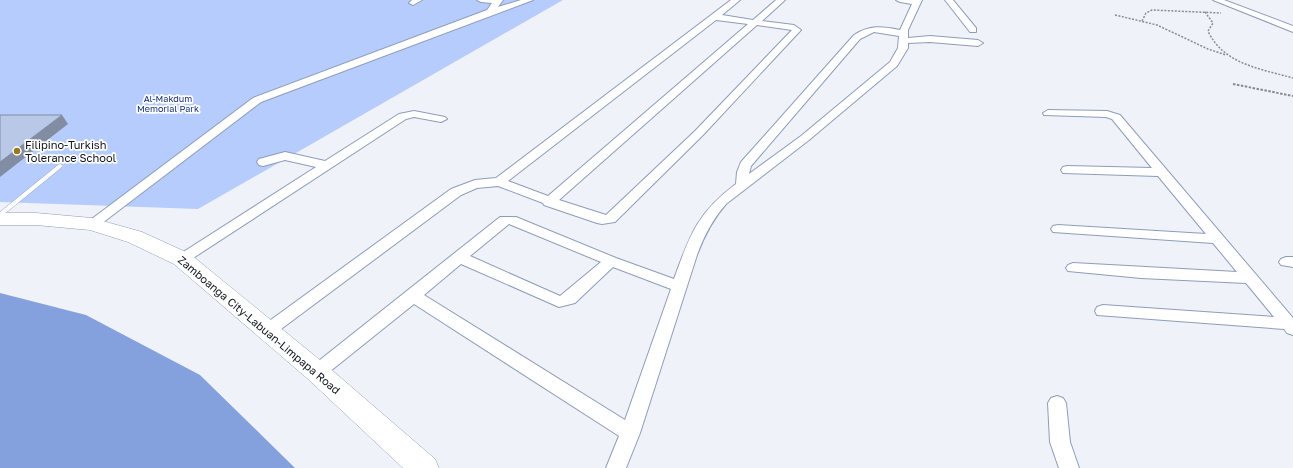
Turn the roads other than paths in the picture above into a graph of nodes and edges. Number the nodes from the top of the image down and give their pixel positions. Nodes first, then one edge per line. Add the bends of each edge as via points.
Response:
1 (481, 0) edge
2 (529, 0) edge
3 (736, 0) edge
4 (782, 0) edge
5 (900, 0) edge
6 (949, 0) edge
7 (1217, 0) edge
8 (498, 1) edge
9 (918, 1) edge
10 (490, 12) junction
11 (714, 17) junction
12 (755, 23) junction
13 (1293, 29) edge
14 (973, 30) dead end
15 (904, 37) junction
16 (978, 43) dead end
17 (1048, 112) dead end
18 (441, 119) dead end
19 (263, 162) dead end
20 (325, 165) junction
21 (60, 166) dead end
22 (1067, 170) dead end
23 (1163, 172) junction
24 (499, 182) junction
25 (742, 184) junction
26 (549, 202) junction
27 (0, 215) edge
28 (0, 219) edge
29 (92, 224) junction
30 (1058, 229) dead end
31 (1218, 240) junction
32 (461, 258) junction
33 (182, 259) junction
34 (611, 260) junction
35 (1073, 268) dead end
36 (1250, 278) junction
37 (679, 286) junction
38 (413, 296) junction
39 (1103, 311) dead end
40 (1291, 326) edge
41 (267, 331) junction
42 (316, 372) junction
43 (1057, 403) dead end
44 (630, 433) junction
45 (424, 468) edge
46 (616, 468) edge
47 (1069, 468) edge

1 - 8 street
2 - 10 street
3 - 11 street
4 - 12 street
5 - 9 street
6 - 14 street
7 - 13 street
8 - 10 street
9 - 15 street
10 - 29 street via 257,100
11 - 12 street
11 - 24 street
12 - 26 street
12 - 26 street via 797,30 699,133 610,219 602,220
15 - 16 street
15 - 25 street via 898,58 888,68 805,138
15 - 25 street via 872,28 857,37 745,166
17 - 23 street via 1107,114 1116,117
18 - 20 street via 414,114 403,116
19 - 20 street via 285,156
20 - 33 street
21 - 27 lane
22 - 23 street
23 - 31 street
24 - 26 street
24 - 41 street via 475,184 456,192
25 - 37 street via 709,215 697,236
28 - 29 main road, Zamboanga City-Labuan-Limpapa Road
29 - 33 main road, Zamboanga City-Labuan-Limpapa Road via 135,237
30 - 31 street
31 - 36 street
32 - 34 street via 502,221 511,220
32 - 34 street via 559,302 569,299
32 - 38 street
33 - 41 main road, Zamboanga City-Labuan-Limpapa Road
34 - 37 street
35 - 36 street
36 - 40 street
37 - 44 street
38 - 42 street
38 - 44 street
39 - 40 street
41 - 42 main road, Zamboanga City-Labuan-Limpapa Road
42 - 45 main road, Zamboanga City-Labuan-Limpapa Road
43 - 47 street via 1060,442
44 - 46 street

